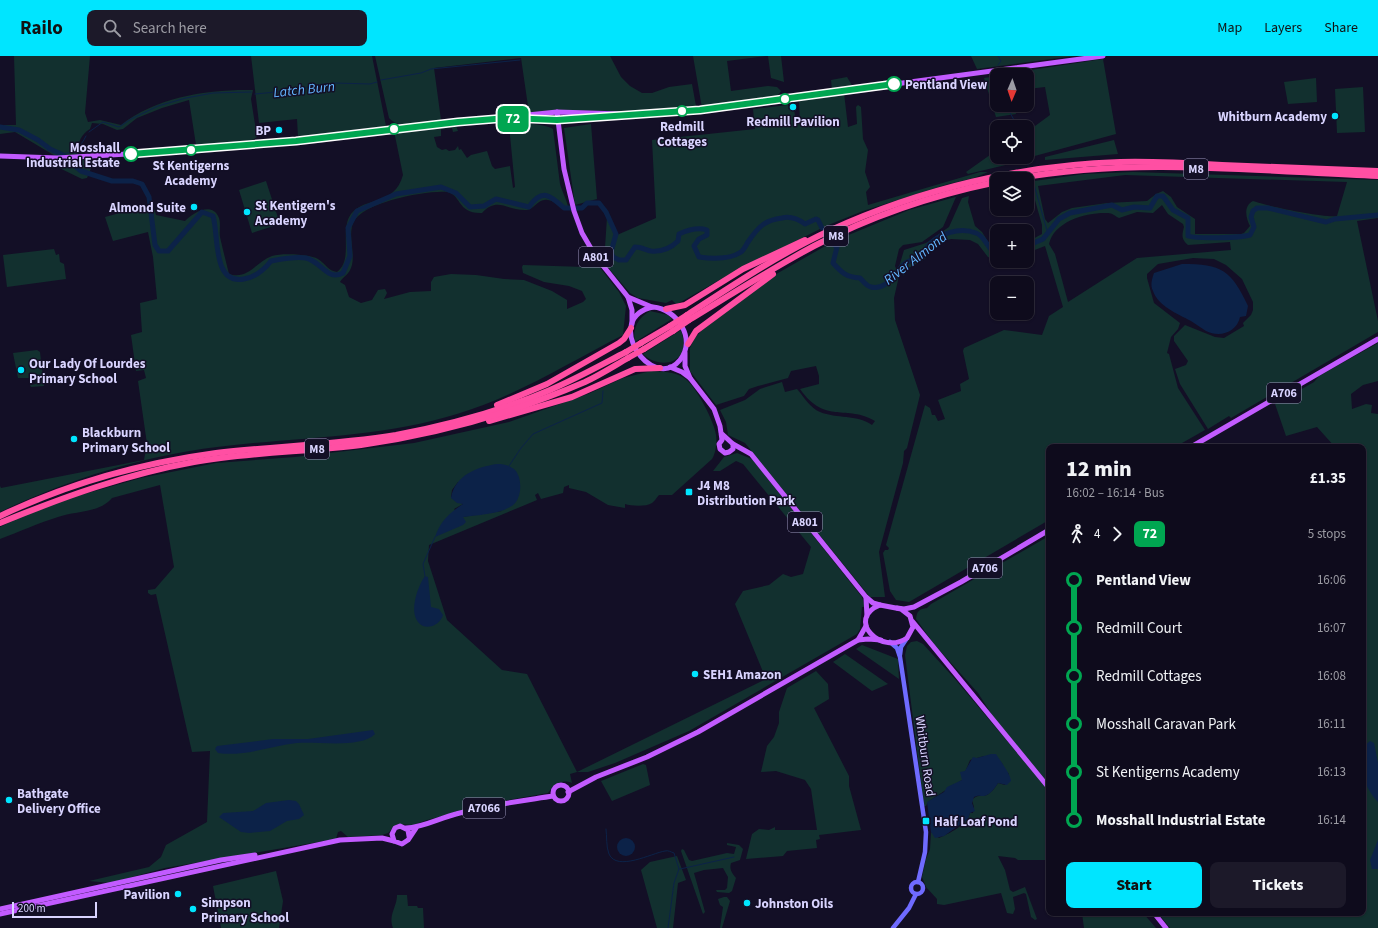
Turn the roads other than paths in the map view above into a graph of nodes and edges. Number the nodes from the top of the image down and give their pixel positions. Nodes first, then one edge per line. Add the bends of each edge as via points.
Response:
1 (1103, 56) edge
2 (557, 116) junction
3 (507, 118) junction
4 (0, 156) edge
5 (1378, 171) edge
6 (1034, 176) edge
7 (1378, 176) edge
8 (990, 184) edge
9 (932, 193) junction
10 (847, 230) junction
11 (628, 297) junction
12 (653, 307) junction
13 (666, 309) junction
14 (688, 318) junction
15 (630, 328) junction
16 (1378, 339) edge
17 (688, 344) junction
18 (685, 353) junction
19 (627, 355) junction
20 (670, 367) junction
21 (660, 368) junction
22 (690, 378) junction
23 (429, 428) junction
24 (724, 439) junction
25 (1196, 444) edge
26 (359, 445) junction
27 (733, 446) junction
28 (0, 516) edge
29 (0, 523) edge
30 (1046, 532) edge
31 (866, 597) junction
32 (920, 604) junction
33 (880, 605) junction
34 (897, 608) junction
35 (866, 618) junction
36 (912, 620) junction
37 (866, 626) junction
38 (908, 638) junction
39 (858, 640) junction
40 (881, 640) junction
41 (890, 642) junction
42 (931, 645) junction
43 (900, 656) junction
44 (1046, 784) edge
45 (568, 792) junction
46 (553, 796) junction
47 (406, 828) junction
48 (416, 828) junction
49 (392, 834) junction
50 (409, 836) junction
51 (382, 838) junction
52 (394, 841) junction
53 (292, 850) junction
54 (918, 882) junction
55 (916, 894) junction
56 (0, 909) edge
57 (0, 914) edge
58 (1156, 916) edge
59 (893, 928) edge
60 (1166, 928) edge

1 - 2 main road via 700,110
2 - 3 main road
2 - 3 main road via 545,114
2 - 11 main road, A801 via 565,177 582,233 596,257
3 - 4 main road via 288,142 163,152 68,158
5 - 9 highway, M8 via 1119,162 1032,171
6 - 7 highway, M8 via 1074,170 1142,167
8 - 10 highway, M8 via 915,204
9 - 13 highway, M8 via 864,212 743,269 684,305
9 - 14 highway, M8 via 865,216 817,237 747,277
10 - 14 highway, M8 via 815,245
10 - 17 highway, M8 via 770,275 696,331
11 - 12 main road, A801
11 - 15 main road, A801 via 632,310
12 - 13 main road, A801
12 - 15 main road via 639,312
13 - 17 main road via 680,322
14 - 19 highway, M8, bridge
15 - 21 main road, A801 via 631,338 639,355 653,367
15 - 23 highway, M8 via 619,343 534,390 485,410
16 - 25 main road, A706
17 - 18 main road, A801
18 - 20 main road, A801 via 679,362
18 - 22 main road, A801 via 685,366
19 - 23 highway, M8 via 546,392 486,413
19 - 26 highway, M8 via 586,381 472,423 412,437
20 - 21 main road
20 - 22 main road, A801
21 - 26 highway, M8 via 635,369 572,397 470,426 416,438
22 - 24 main road, A801 via 716,412
23 - 28 highway, M8 via 357,440 215,454 154,464 62,490
24 - 27 main road
24 - 27 main road, A801 via 719,446 721,451 727,453
26 - 29 highway, M8 via 194,462 126,477 71,494
27 - 31 main road, A801 via 751,454
30 - 32 main road, A706
31 - 33 main road, A801 via 872,603
31 - 35 main road
32 - 34 main road, A706 via 904,610
32 - 36 main road via 915,609
33 - 34 main road, A801
33 - 35 main road
34 - 36 main road, A801 via 908,613
35 - 37 main road
36 - 38 main road via 912,631
36 - 42 main road, A801
37 - 39 main road
37 - 40 main road, A801 via 874,638
38 - 41 main road, A801 via 902,642
38 - 42 main road, A801 via 913,635 920,636
38 - 43 main road via 901,647
39 - 40 main road, A7066
39 - 45 main road, A7066 via 698,732 647,758 596,777
40 - 41 main road, A801
41 - 43 main road, Whitburn Road via 897,648
42 - 44 main road, A801
43 - 54 main road, Whitburn Road via 926,832 926,852
45 - 46 main road, A7066 via 563,801 556,800
45 - 46 main road, A7066 via 558,786 554,789
46 - 48 main road, A7066 via 458,813
47 - 48 main road, A7066
47 - 49 main road, A7066 via 397,827
47 - 50 main road
48 - 50 main road, A7066
49 - 51 main road, A7066
49 - 52 main road
50 - 52 main road via 402,844
51 - 52 main road, A7066
51 - 53 main road, A7066 via 340,840
53 - 56 main road, A7066 via 221,860
53 - 57 main road, A7066
54 - 55 main road via 911,888
54 - 55 main road via 923,886 923,890
55 - 59 main road via 909,908
58 - 60 main road

